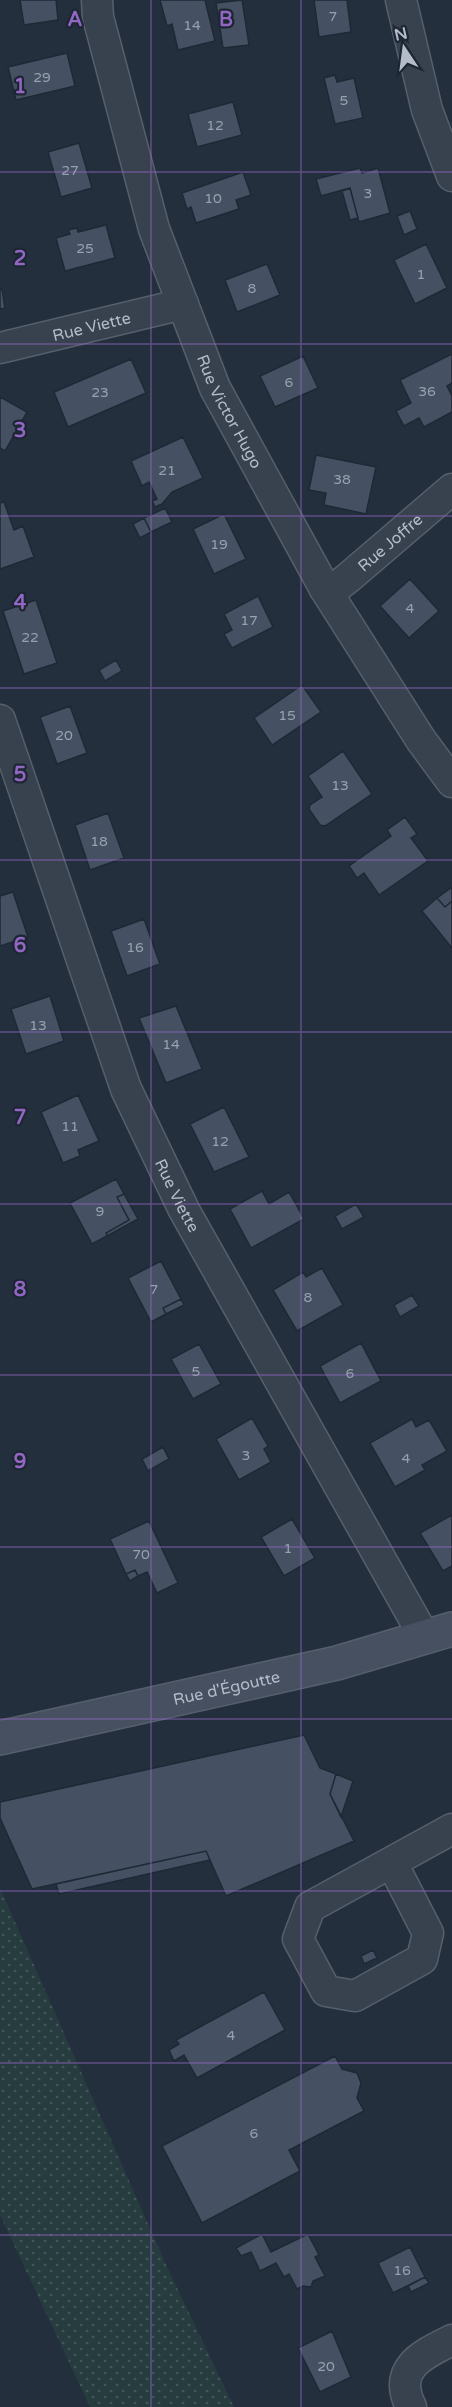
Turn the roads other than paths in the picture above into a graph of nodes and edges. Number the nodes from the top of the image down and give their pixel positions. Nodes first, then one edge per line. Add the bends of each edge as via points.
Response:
1 (97, 0) edge
2 (400, 0) edge
3 (452, 176) edge
4 (183, 304) junction
5 (0, 348) edge
6 (452, 489) edge
7 (325, 589) junction
8 (0, 720) edge
9 (452, 782) edge
10 (439, 1633) edge
11 (0, 1737) edge
12 (452, 1829) edge
13 (392, 1863) junction
14 (452, 2340) edge
15 (411, 2407) edge

1 - 4 street, Rue Victor Hugo via 98,17 154,229
2 - 3 street via 427,110
4 - 5 street, Rue Viette
4 - 7 street, Rue Victor Hugo via 215,388
6 - 7 street, Rue Joffre via 348,578
7 - 9 street, Rue Victor Hugo
8 - 10 street, Rue Viette via 126,1089 184,1210
10 - 11 main road, Rue d'Égoutte via 338,1663
12 - 13 street
13 - 13 street via 310,1907 298,1939 326,1991 355,1996 422,1959 429,1933
14 - 15 street via 422,2355 408,2370 404,2384

